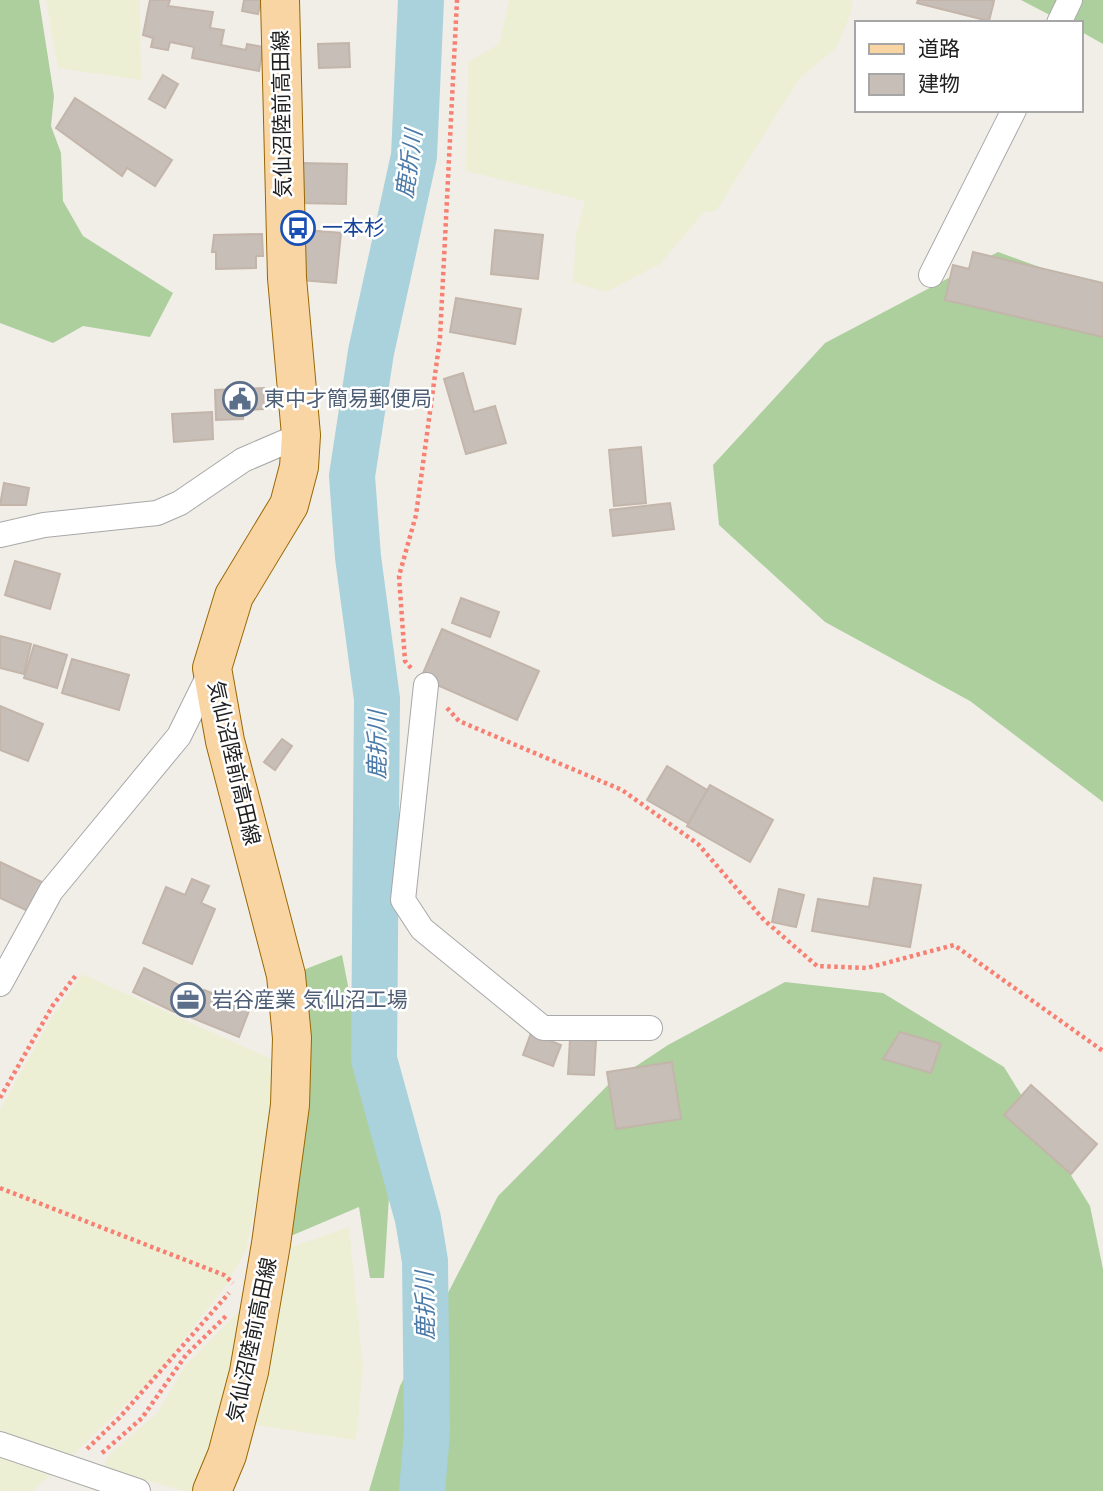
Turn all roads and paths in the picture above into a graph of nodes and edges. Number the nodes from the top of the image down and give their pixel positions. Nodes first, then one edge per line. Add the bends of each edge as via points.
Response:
1 (280, 0) edge
2 (457, 0) edge
3 (1070, 0) edge
4 (1060, 21) edge
5 (1013, 112) edge
6 (931, 275) dead end
7 (301, 435) junction
8 (0, 535) edge
9 (212, 668) junction
10 (426, 685) junction
11 (77, 974) dead end
12 (0, 984) edge
13 (650, 1028) dead end
14 (1103, 1051) edge
15 (0, 1098) edge
16 (0, 1188) edge
17 (234, 1309) dead end
18 (0, 1444) edge
19 (83, 1453) dead end
20 (96, 1458) dead end
21 (138, 1491) edge
22 (212, 1491) edge

1 - 7 main road, 気仙沼陸前高田線 via 287,278
2 - 10 path via 440,338 416,515 400,576 405,661
3 - 4 street
5 - 6 street
7 - 8 street via 243,460 180,503 156,513 44,525
7 - 9 main road, 気仙沼陸前高田線 via 289,505 234,596
9 - 12 street via 179,736 51,891
9 - 22 main road, 気仙沼陸前高田線 via 225,741 286,975 292,1038 290,1105 264,1294 249,1372 227,1455
10 - 13 street via 403,900 422,929 543,1028
10 - 14 path via 459,722 622,790 698,844 764,920 817,966 867,968 954,945
11 - 15 path via 53,1005
16 - 19 path via 224,1275 236,1286
17 - 20 path via 186,1355 142,1418
18 - 21 street

